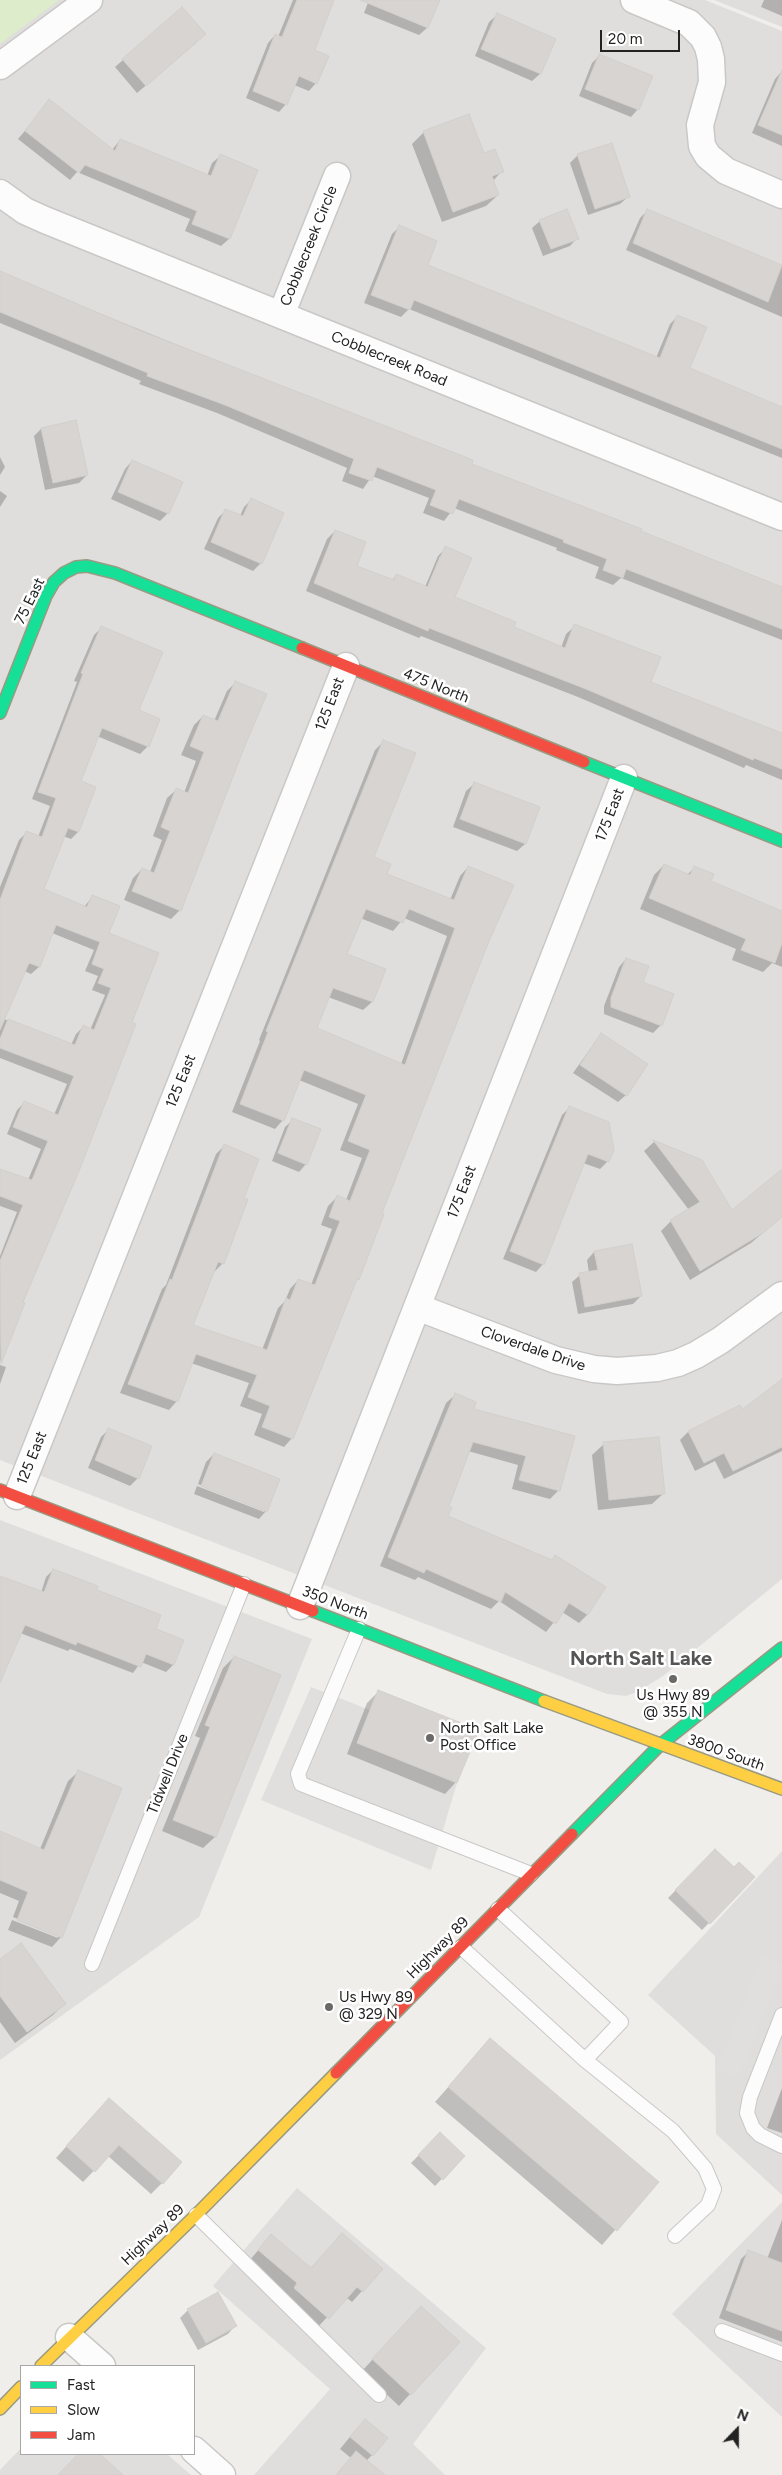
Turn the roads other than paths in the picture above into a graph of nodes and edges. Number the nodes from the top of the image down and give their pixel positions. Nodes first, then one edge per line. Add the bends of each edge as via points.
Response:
1 (89, 0) edge
2 (634, 0) edge
3 (0, 66) edge
4 (337, 176) dead end
5 (0, 193) edge
6 (782, 195) edge
7 (281, 315) junction
8 (782, 517) edge
9 (76, 567) joint
10 (346, 666) junction
11 (0, 713) edge
12 (624, 778) junction
13 (782, 841) edge
14 (782, 1295) edge
15 (417, 1307) junction
16 (8, 1493) edge
17 (244, 1584) junction
18 (300, 1606) junction
19 (359, 1629) junction
20 (782, 1648) edge
21 (660, 1745) junction
22 (782, 1789) edge
23 (531, 1874) junction
24 (498, 1909) junction
25 (461, 1947) junction
26 (92, 1964) dead end
27 (782, 2015) edge
28 (585, 2060) junction
29 (782, 2146) edge
30 (196, 2215) junction
31 (675, 2236) dead end
32 (722, 2331) dead end
33 (69, 2337) junction
34 (782, 2354) edge
35 (42, 2365) edge
36 (101, 2365) edge
37 (20, 2388) edge
38 (379, 2395) dead end
39 (0, 2409) edge
40 (195, 2451) edge
41 (222, 2475) edge

1 - 3 street
2 - 6 street via 689,23 708,47 712,82 700,124 702,146 708,156 726,171
4 - 7 street, Cobblecreek Circle
5 - 7 street, Cobblecreek Road via 25,211 45,220
7 - 8 street, Cobblecreek Road
9 - 10 street, 475 North via 87,566 115,573
9 - 11 street, 75 East via 54,582 46,596
10 - 12 street, 475 North
10 - 16 street, 125 East
12 - 13 street, 475 North
12 - 15 street, 175 East
14 - 15 street, Cloverdale Drive via 696,1355 657,1368 617,1371 556,1360
15 - 18 street, 175 East
16 - 17 street, 350 North
17 - 18 street, 350 North
17 - 26 lane, Tidwell Drive
18 - 19 street, 350 North
19 - 21 street, 350 North
19 - 23 lane via 298,1774 301,1784
20 - 21 street, Highway 89
21 - 22 street, 3800 South
21 - 23 street, Highway 89
23 - 24 street, Highway 89
24 - 25 street, Highway 89
24 - 28 lane via 621,2022
25 - 28 lane
25 - 30 street, Highway 89
27 - 29 lane via 750,2097 747,2113 748,2120 760,2135
28 - 31 lane via 673,2131 705,2168 714,2189 708,2205
30 - 33 street, Highway 89
30 - 38 lane
32 - 34 lane
33 - 35 street, Highway 89
33 - 36 street
37 - 39 street
40 - 41 street

